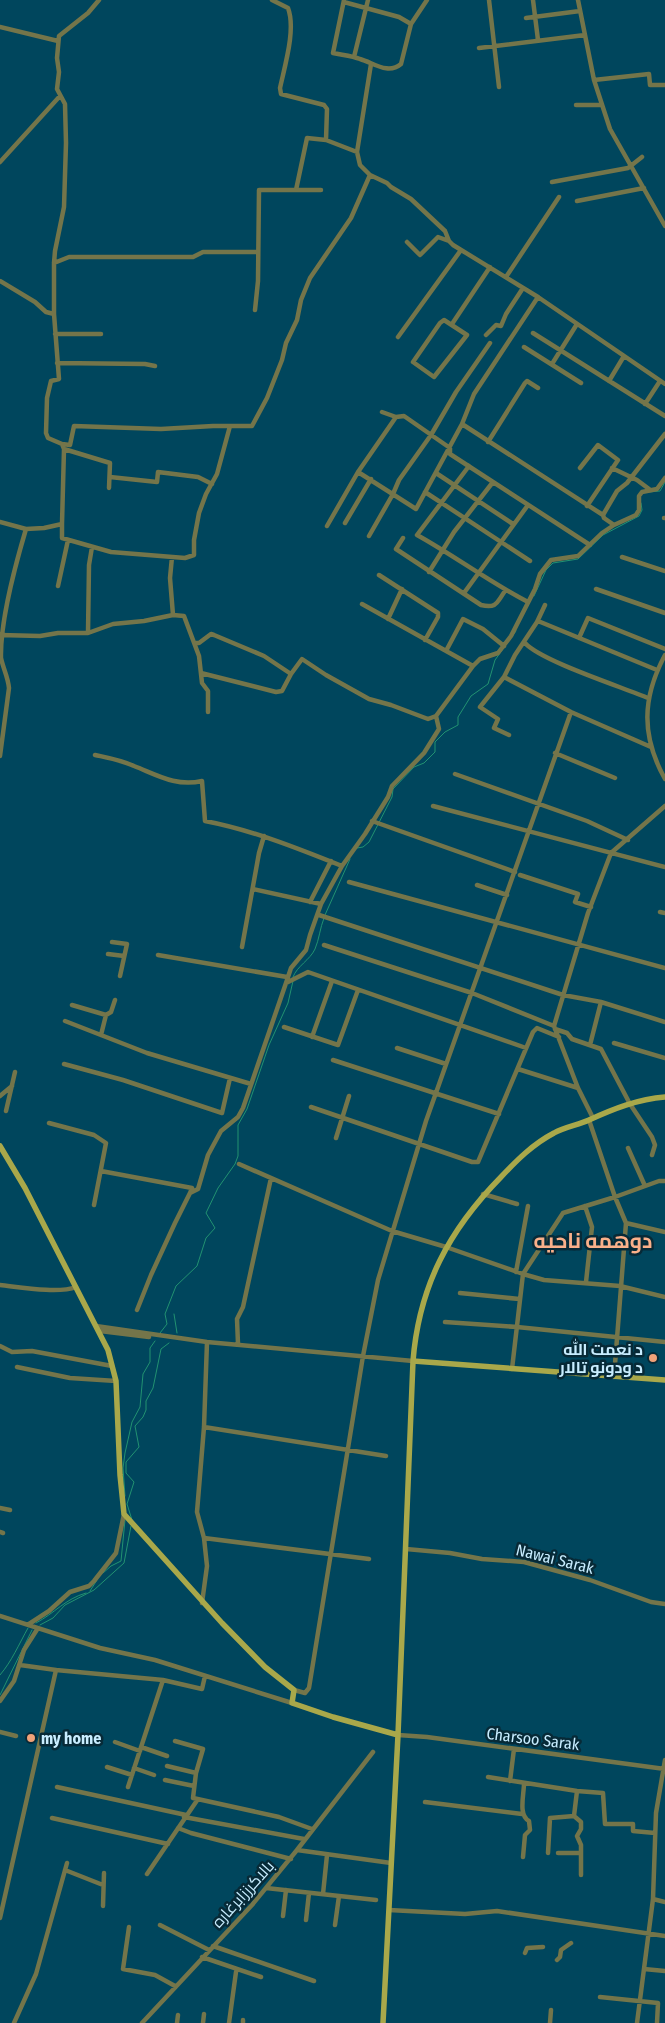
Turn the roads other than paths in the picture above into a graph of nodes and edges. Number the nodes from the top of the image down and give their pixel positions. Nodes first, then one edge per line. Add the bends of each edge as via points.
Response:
1 (99, 0) edge
2 (272, 0) edge
3 (368, 0) edge
4 (427, 0) edge
5 (489, 0) edge
6 (533, 0) edge
7 (578, 0) edge
8 (344, 1) edge
9 (366, 8) junction
10 (580, 11) junction
11 (535, 17) junction
12 (526, 18) dead end
13 (411, 24) junction
14 (0, 27) edge
15 (585, 35) junction
16 (538, 40) junction
17 (58, 41) junction
18 (494, 46) junction
19 (479, 48) dead end
20 (354, 58) junction
21 (371, 64) junction
22 (594, 80) junction
23 (665, 85) edge
24 (498, 87) dead end
25 (60, 96) junction
26 (602, 104) junction
27 (576, 105) dead end
28 (326, 140) junction
29 (357, 152) junction
30 (642, 157) dead end
31 (0, 162) edge
32 (630, 167) junction
33 (370, 175) junction
34 (552, 182) dead end
35 (644, 188) junction
36 (296, 190) junction
37 (321, 190) dead end
38 (559, 197) dead end
39 (576, 201) dead end
40 (665, 213) edge
41 (660, 216) junction
42 (665, 226) edge
43 (449, 241) junction
44 (407, 242) dead end
45 (461, 250) junction
46 (257, 252) junction
47 (54, 263) junction
48 (490, 267) junction
49 (506, 277) junction
50 (0, 281) edge
51 (523, 288) junction
52 (538, 297) junction
53 (255, 310) dead end
54 (54, 314) junction
55 (452, 324) junction
56 (577, 324) junction
57 (533, 333) dead end
58 (55, 334) junction
59 (101, 334) dead end
60 (486, 335) dead end
61 (398, 338) dead end
62 (490, 342) dead end
63 (524, 347) dead end
64 (561, 350) junction
65 (624, 356) junction
66 (57, 363) junction
67 (552, 364) junction
68 (155, 366) dead end
69 (609, 381) junction
70 (660, 381) junction
71 (581, 383) dead end
72 (665, 384) edge
73 (538, 388) dead end
74 (645, 404) junction
75 (382, 412) dead end
76 (665, 416) edge
77 (396, 417) junction
78 (462, 424) junction
79 (230, 426) junction
80 (665, 434) edge
81 (431, 435) junction
82 (488, 442) junction
83 (62, 444) junction
84 (450, 448) junction
85 (64, 449) junction
86 (469, 466) junction
87 (580, 468) dead end
88 (612, 468) junction
89 (358, 472) junction
90 (436, 473) junction
91 (110, 477) junction
92 (630, 478) junction
93 (665, 478) edge
94 (371, 479) junction
95 (492, 482) junction
96 (212, 484) junction
97 (455, 485) junction
98 (109, 488) dead end
99 (649, 489) junction
100 (425, 492) junction
101 (393, 494) junction
102 (478, 500) junction
103 (442, 503) junction
104 (528, 505) junction
105 (587, 506) junction
106 (603, 515) junction
107 (465, 518) junction
108 (0, 522) edge
109 (344, 523) dead end
110 (62, 524) junction
111 (514, 524) junction
112 (614, 525) junction
113 (327, 526) dead end
114 (26, 529) junction
115 (369, 536) dead end
116 (403, 538) dead end
117 (68, 540) junction
118 (500, 541) junction
119 (590, 545) junction
120 (92, 547) junction
121 (443, 550) junction
122 (172, 557) junction
123 (622, 557) dead end
124 (530, 561) dead end
125 (665, 571) edge
126 (429, 572) junction
127 (477, 574) junction
128 (379, 575) dead end
129 (58, 586) dead end
130 (402, 589) junction
131 (596, 589) dead end
132 (505, 591) junction
133 (464, 594) junction
134 (528, 602) junction
135 (362, 604) dead end
136 (545, 605) dead end
137 (665, 613) edge
138 (173, 614) junction
139 (388, 619) junction
140 (538, 621) junction
141 (0, 632) edge
142 (88, 633) junction
143 (579, 638) junction
144 (425, 640) junction
145 (195, 643) junction
146 (524, 643) junction
147 (504, 646) junction
148 (665, 650) edge
149 (446, 651) junction
150 (665, 655) edge
151 (473, 666) junction
152 (657, 670) junction
153 (201, 673) junction
154 (291, 674) junction
155 (504, 677) junction
156 (648, 698) junction
157 (208, 712) dead end
158 (571, 712) junction
159 (3, 715) edge
160 (436, 716) junction
161 (508, 735) dead end
162 (651, 748) junction
163 (555, 753) junction
164 (96, 755) dead end
165 (0, 756) edge
166 (455, 774) dead end
167 (616, 778) dead end
168 (665, 779) edge
169 (538, 803) junction
170 (433, 806) dead end
171 (665, 806) edge
172 (375, 822) junction
173 (528, 830) junction
174 (264, 836) junction
175 (628, 840) junction
176 (611, 853) junction
177 (331, 861) junction
178 (342, 866) junction
179 (665, 867) edge
180 (515, 872) junction
181 (520, 875) dead end
182 (349, 882) dead end
183 (477, 885) dead end
184 (253, 889) junction
185 (507, 895) junction
186 (310, 902) junction
187 (321, 904) junction
188 (591, 906) junction
189 (319, 915) junction
190 (497, 921) junction
191 (112, 942) dead end
192 (578, 944) junction
193 (324, 945) dead end
194 (242, 947) dead end
195 (108, 954) dead end
196 (158, 955) dead end
197 (124, 956) junction
198 (481, 968) junction
199 (665, 968) edge
200 (120, 976) dead end
201 (287, 981) junction
202 (332, 981) junction
203 (358, 990) junction
204 (472, 993) junction
205 (563, 995) junction
206 (115, 1000) dead end
207 (601, 1002) junction
208 (72, 1005) dead end
209 (106, 1014) junction
210 (65, 1021) dead end
211 (665, 1022) edge
212 (460, 1026) junction
213 (284, 1027) dead end
214 (554, 1028) junction
215 (101, 1035) junction
216 (312, 1036) junction
217 (559, 1037) junction
218 (614, 1044) dead end
219 (590, 1045) junction
220 (397, 1048) dead end
221 (526, 1048) junction
222 (665, 1058) edge
223 (333, 1060) dead end
224 (64, 1064) dead end
225 (446, 1064) junction
226 (518, 1069) junction
227 (15, 1072) dead end
228 (230, 1078) junction
229 (251, 1084) junction
230 (12, 1086) junction
231 (578, 1088) junction
232 (436, 1092) junction
233 (0, 1096) edge
234 (349, 1096) dead end
235 (665, 1096) edge
236 (630, 1104) junction
237 (311, 1107) dead end
238 (6, 1111) dead end
239 (499, 1114) junction
240 (342, 1118) junction
241 (591, 1119) junction
242 (50, 1122) dead end
243 (336, 1138) dead end
244 (420, 1145) junction
245 (0, 1146) edge
246 (628, 1148) dead end
247 (652, 1155) dead end
248 (240, 1164) dead end
249 (101, 1171) junction
250 (272, 1178) junction
251 (665, 1181) edge
252 (645, 1186) junction
253 (190, 1193) junction
254 (484, 1194) junction
255 (615, 1197) junction
256 (517, 1204) dead end
257 (94, 1205) dead end
258 (528, 1206) dead end
259 (585, 1206) junction
260 (626, 1223) junction
261 (392, 1231) junction
262 (665, 1232) edge
263 (446, 1247) junction
264 (516, 1272) junction
265 (522, 1274) junction
266 (586, 1282) junction
267 (0, 1285) edge
268 (620, 1286) junction
269 (76, 1287) junction
270 (460, 1293) dead end
271 (665, 1297) edge
272 (519, 1299) junction
273 (137, 1310) dead end
274 (445, 1322) dead end
275 (517, 1327) junction
276 (98, 1329) junction
277 (616, 1336) junction
278 (207, 1342) junction
279 (665, 1342) edge
280 (238, 1344) junction
281 (0, 1346) edge
282 (363, 1356) junction
283 (413, 1361) junction
284 (112, 1366) junction
285 (17, 1367) dead end
286 (512, 1369) junction
287 (614, 1377) junction
288 (665, 1380) edge
289 (116, 1382) junction
290 (204, 1427) junction
291 (348, 1450) junction
292 (386, 1456) dead end
293 (0, 1508) edge
294 (10, 1510) dead end
295 (124, 1514) junction
296 (204, 1538) junction
297 (406, 1549) junction
298 (332, 1553) junction
299 (369, 1559) dead end
300 (202, 1603) junction
301 (665, 1604) edge
302 (0, 1616) edge
303 (28, 1624) junction
304 (38, 1628) junction
305 (20, 1665) junction
306 (56, 1670) junction
307 (205, 1676) junction
308 (163, 1680) junction
309 (294, 1690) junction
310 (0, 1701) edge
311 (292, 1703) junction
312 (0, 1732) edge
313 (398, 1735) junction
314 (16, 1736) dead end
315 (176, 1741) dead end
316 (116, 1742) dead end
317 (141, 1749) junction
318 (514, 1749) junction
319 (373, 1752) dead end
320 (167, 1756) dead end
321 (665, 1760) edge
322 (167, 1766) dead end
323 (107, 1767) dead end
324 (134, 1768) junction
325 (664, 1769) edge
326 (196, 1773) junction
327 (154, 1775) dead end
328 (132, 1776) junction
329 (488, 1777) dead end
330 (164, 1780) dead end
331 (510, 1781) junction
332 (524, 1783) junction
333 (57, 1786) dead end
334 (194, 1786) junction
335 (128, 1787) dead end
336 (577, 1791) junction
337 (198, 1799) junction
338 (425, 1802) dead end
339 (522, 1814) junction
340 (185, 1816) junction
341 (574, 1816) junction
342 (52, 1818) dead end
343 (178, 1828) junction
344 (312, 1829) junction
345 (655, 1833) junction
346 (304, 1839) junction
347 (168, 1844) junction
348 (297, 1850) junction
349 (548, 1853) dead end
350 (558, 1853) dead end
351 (581, 1853) junction
352 (327, 1854) junction
353 (523, 1856) dead end
354 (291, 1859) junction
355 (67, 1863) dead end
356 (392, 1863) junction
357 (65, 1870) junction
358 (104, 1873) dead end
359 (148, 1874) dead end
360 (581, 1875) dead end
361 (103, 1885) junction
362 (266, 1888) junction
363 (286, 1890) junction
364 (3, 1892) edge
365 (310, 1893) junction
366 (323, 1894) junction
367 (339, 1896) junction
368 (653, 1899) junction
369 (376, 1900) dead end
370 (665, 1902) edge
371 (103, 1906) dead end
372 (389, 1910) junction
373 (283, 1916) dead end
374 (0, 1918) edge
375 (306, 1920) dead end
376 (160, 1925) dead end
377 (335, 1925) dead end
378 (129, 1927) dead end
379 (650, 1933) junction
380 (665, 1936) edge
381 (571, 1943) dead end
382 (543, 1947) dead end
383 (211, 1948) junction
384 (525, 1953) dead end
385 (202, 1957) junction
386 (556, 1960) dead end
387 (644, 1969) junction
388 (665, 1971) edge
389 (236, 1972) dead end
390 (261, 1977) dead end
391 (314, 1981) dead end
392 (174, 1986) junction
393 (600, 1997) dead end
394 (640, 2001) junction
395 (551, 2010) dead end
396 (204, 2014) dead end
397 (178, 2015) dead end
398 (14, 2023) edge
399 (142, 2023) edge
400 (177, 2023) edge
401 (202, 2023) edge
402 (229, 2023) edge
403 (383, 2023) edge
404 (550, 2023) edge
405 (637, 2023) edge
406 (657, 2023) edge

1 - 17 street via 59,36
2 - 28 street via 288,8 292,18 281,94 327,109
3 - 9 street
4 - 13 street
5 - 18 street
6 - 11 street
7 - 10 street
8 - 9 street
8 - 20 street via 333,53
9 - 13 street via 399,17
9 - 20 street
10 - 11 street
10 - 15 street
11 - 12 street
11 - 16 street
13 - 21 street via 401,64 388,69
14 - 17 street
15 - 16 street
15 - 22 street
16 - 18 street
17 - 25 street via 57,89
18 - 19 street
18 - 24 street
20 - 21 street
21 - 29 street
22 - 23 street via 649,74 650,85
22 - 26 street
25 - 31 street
25 - 47 street via 65,104 64,207
26 - 27 street
26 - 32 street via 610,129
28 - 29 street
28 - 36 street via 307,138
29 - 33 street via 360,165
30 - 32 street
32 - 34 street
32 - 35 street
33 - 43 street via 411,199 445,231
33 - 79 street via 351,218 310,278 267,398 252,426
35 - 39 street
35 - 41 street
36 - 37 street
36 - 46 street via 259,190
38 - 49 street
40 - 41 street
41 - 42 street
43 - 44 street via 438,237 420,256
43 - 45 street
45 - 48 street
45 - 61 street
46 - 47 street via 203,252 193,257 69,257
46 - 53 street
47 - 54 street
48 - 49 street
48 - 55 street
49 - 51 street
50 - 54 street
51 - 52 street
51 - 60 street via 501,326 496,325
52 - 56 street
52 - 78 street via 474,394
54 - 58 street
55 - 55 street via 444,320 440,323 412,362 431,376 434,377 467,335
56 - 64 street
56 - 65 street
57 - 64 street
58 - 59 street
58 - 66 street
62 - 81 street
63 - 67 street
64 - 67 street
64 - 69 street
65 - 69 street
65 - 70 street
66 - 68 street
66 - 83 street via 59,379 51,381 46,433 48,438
67 - 71 street
69 - 74 street
70 - 72 street
70 - 74 street
73 - 82 street via 527,381 525,383
74 - 76 street
75 - 77 street
77 - 81 street via 404,416
77 - 89 street
78 - 82 street
78 - 84 street
79 - 83 street via 160,429 74,426 70,445
79 - 96 street
80 - 92 street
81 - 84 street
81 - 101 street via 399,480
82 - 105 street
83 - 85 street
84 - 86 street via 450,454
84 - 90 street
85 - 91 street via 110,463
85 - 110 street
86 - 95 street
86 - 97 street
87 - 88 street via 599,445 617,460
88 - 92 street
88 - 105 street
89 - 94 street
89 - 113 street
90 - 97 street
90 - 100 street
91 - 96 street via 157,482 158,472 198,477
91 - 98 street
92 - 99 street
92 - 106 street via 617,491
93 - 99 street via 657,489
94 - 101 street
94 - 109 street
95 - 102 street
95 - 104 street
96 - 122 street via 196,528 194,555
97 - 102 street
97 - 103 street
99 - 112 street via 639,496 636,516
100 - 101 street via 416,509
100 - 103 street
101 - 115 street
102 - 107 street
102 - 111 street
103 - 107 street
103 - 121 street via 417,535
104 - 111 street
104 - 119 street
105 - 106 street
106 - 112 street
107 - 118 street
107 - 121 street
108 - 114 street
110 - 114 street
110 - 117 street via 62,538
111 - 118 street
112 - 119 street
114 - 141 street via 10,580
116 - 126 street via 396,549
117 - 120 street
117 - 129 street
118 - 124 street
118 - 127 street
119 - 134 street via 578,556 551,560 540,574
120 - 122 street via 111,552
120 - 142 street
121 - 126 street
121 - 127 street
122 - 138 street
123 - 125 street
126 - 133 street
127 - 132 street
127 - 133 street
128 - 130 street
130 - 139 street
130 - 144 street via 438,613
131 - 137 street
132 - 133 street via 490,607
132 - 134 street
134 - 147 street
135 - 139 street
136 - 140 street
138 - 142 street via 113,624
138 - 145 street via 184,616
139 - 144 street
140 - 143 street
140 - 146 street
141 - 142 street via 40,636
141 - 159 street via 9,688
143 - 148 street via 588,618
143 - 152 street
144 - 149 street
145 - 153 street
145 - 154 street via 211,634 264,656
146 - 155 street
146 - 156 street via 560,663
147 - 149 street via 463,619
147 - 151 street via 498,653 480,659
149 - 151 street
150 - 152 street
151 - 160 street
152 - 156 street
153 - 154 street via 276,692 282,691
153 - 157 street via 202,684 208,691
154 - 160 street via 302,659 369,699 428,719
155 - 158 street
155 - 161 street via 480,707 498,719 494,728
156 - 162 street
158 - 162 street
158 - 163 street
159 - 165 street
160 - 172 street via 438,729 424,753 392,786
162 - 168 street
163 - 167 street
163 - 169 street
164 - 174 street via 120,760 174,782 202,781 205,821
166 - 169 street
169 - 173 street
169 - 175 street
170 - 173 street
171 - 175 street
172 - 178 street
172 - 180 street
173 - 176 street
173 - 180 street
174 - 177 street
174 - 184 street
175 - 176 street
176 - 179 street
176 - 188 street
177 - 178 street
177 - 186 street
178 - 187 street
180 - 185 street
181 - 188 street via 578,894 576,902
182 - 190 street
183 - 185 street
184 - 186 street
184 - 194 street
185 - 190 street
186 - 187 street
187 - 189 street
188 - 192 street
189 - 198 street
189 - 201 street via 306,950 291,968
190 - 192 street
190 - 198 street
191 - 197 street via 126,944
192 - 199 street
192 - 205 street
193 - 204 street
195 - 197 street
196 - 201 street
197 - 200 street
198 - 204 street
198 - 205 street
201 - 202 street via 308,972
201 - 229 street
202 - 203 street
202 - 216 street
203 - 212 street
203 - 216 street via 338,1045
204 - 212 street
204 - 214 street
205 - 207 street
205 - 214 street
206 - 209 street via 111,1012
207 - 211 street
207 - 219 street
208 - 209 street
209 - 215 street
210 - 215 street
212 - 221 street
212 - 225 street
213 - 216 street
214 - 217 street
214 - 219 street
215 - 228 street via 146,1054
217 - 221 street via 537,1028
217 - 231 street
218 - 222 street
219 - 236 street via 603,1051
220 - 225 street
221 - 226 street
223 - 232 street
224 - 228 street via 222,1112
225 - 232 street
226 - 231 street
226 - 239 street
227 - 230 street
228 - 229 street
229 - 253 street via 238,1117 221,1131 208,1155 198,1189
230 - 233 street
230 - 238 street
231 - 241 street
232 - 239 street
232 - 244 street
234 - 240 street
235 - 236 main road
236 - 241 main road
236 - 247 street via 652,1137
237 - 240 street
239 - 244 street via 478,1162
240 - 243 street
240 - 244 street
241 - 254 main road via 554,1133 522,1155
241 - 255 street
242 - 249 street via 104,1141
244 - 261 street
245 - 269 main road
246 - 252 street
248 - 250 street
249 - 253 street via 192,1188
249 - 257 street
250 - 261 street
250 - 280 street via 243,1307 237,1320
251 - 252 street
252 - 255 street
253 - 273 street via 150,1275
254 - 256 street
254 - 263 main road
255 - 259 street
255 - 260 street
258 - 264 street
259 - 265 street via 562,1213
259 - 266 street via 592,1227
260 - 262 street
260 - 268 street
261 - 263 street
261 - 282 street via 378,1280
263 - 264 street
263 - 283 main road via 422,1305
264 - 265 street
265 - 266 street via 544,1280
265 - 272 street
266 - 268 street
267 - 269 street via 70,1290
268 - 271 street
268 - 277 street
269 - 276 main road
270 - 272 street
272 - 275 street
274 - 275 street
275 - 277 street
275 - 286 street
276 - 278 street
276 - 284 main road
277 - 279 street
277 - 287 street
278 - 280 street
278 - 290 street
280 - 282 street
281 - 284 street via 12,1352 32,1351
282 - 283 street
282 - 291 street
283 - 286 main road
283 - 297 main road
284 - 289 main road
285 - 289 street via 70,1378
286 - 287 main road
287 - 288 main road
289 - 295 main road
290 - 291 street
290 - 296 street via 197,1512
291 - 292 street
291 - 298 street
293 - 294 street
295 - 300 main road
295 - 303 street via 116,1553 94,1581 70,1592
296 - 298 street
296 - 300 street via 207,1566
297 - 301 street, Nawai Sarak via 524,1562
297 - 313 main road
298 - 299 street
298 - 309 street via 309,1688 305,1693
300 - 309 main road via 265,1667
302 - 303 street
303 - 304 street
304 - 305 street via 24,1650
304 - 307 street
305 - 306 street
305 - 310 street via 14,1681
306 - 308 street
306 - 364 street
307 - 308 street via 202,1688
307 - 311 street
308 - 317 street
309 - 311 main road
311 - 313 main road
312 - 314 street
313 - 318 street, Charsoo Sarak
313 - 356 main road
315 - 326 street via 203,1749
316 - 317 street
317 - 320 street
317 - 324 street
318 - 325 street, Charsoo Sarak
318 - 331 street
319 - 344 street, بالاکرززابرغاره
321 - 325 street
322 - 326 street
323 - 328 street
324 - 327 street
324 - 328 street
325 - 345 street
326 - 334 street
328 - 335 street
329 - 331 street
330 - 334 street
331 - 332 street
332 - 336 street
332 - 339 street
333 - 340 street
334 - 337 street via 192,1797
336 - 341 street
336 - 345 street via 604,1793 605,1824 632,1824 633,1831
337 - 340 street
337 - 344 street via 279,1817
338 - 339 street
339 - 353 street via 529,1821 530,1830 525,1835
340 - 343 street
340 - 346 street
341 - 349 street via 550,1818
341 - 351 street via 581,1822 577,1836
342 - 347 street
343 - 347 street
343 - 354 street
344 - 346 street, بالاکرززابرغاره
345 - 368 street
346 - 348 street, بالاکرززابرغاره
347 - 359 street
348 - 352 street
348 - 354 street, بالاکرززابرغاره
350 - 351 street
351 - 360 street
352 - 356 street
352 - 366 street
354 - 362 street, بالاکرززابرغاره
355 - 357 street
356 - 372 main road
357 - 361 street
357 - 398 street via 36,1974
358 - 361 street
361 - 371 street
362 - 363 street
362 - 383 street, بالاکرززابرغاره
363 - 365 street
363 - 373 street
364 - 374 street
365 - 366 street
365 - 375 street
366 - 367 street
367 - 369 street
367 - 377 street
368 - 370 street
368 - 379 street
372 - 379 street via 465,1914 497,1911
372 - 403 main road
376 - 383 street
378 - 392 street via 123,1969 155,1975
379 - 380 street
379 - 387 street
381 - 386 street via 561,1950
382 - 384 street via 527,1948
383 - 385 street, بالاکرززابرغاره
383 - 391 street
385 - 390 street
385 - 392 street, بالاکرززابرغاره
387 - 388 street
387 - 394 street
389 - 402 street
392 - 399 street, بالاکرززابرغاره
393 - 394 street
394 - 405 street
394 - 406 street via 658,2003
395 - 404 street
396 - 401 street
397 - 400 street

